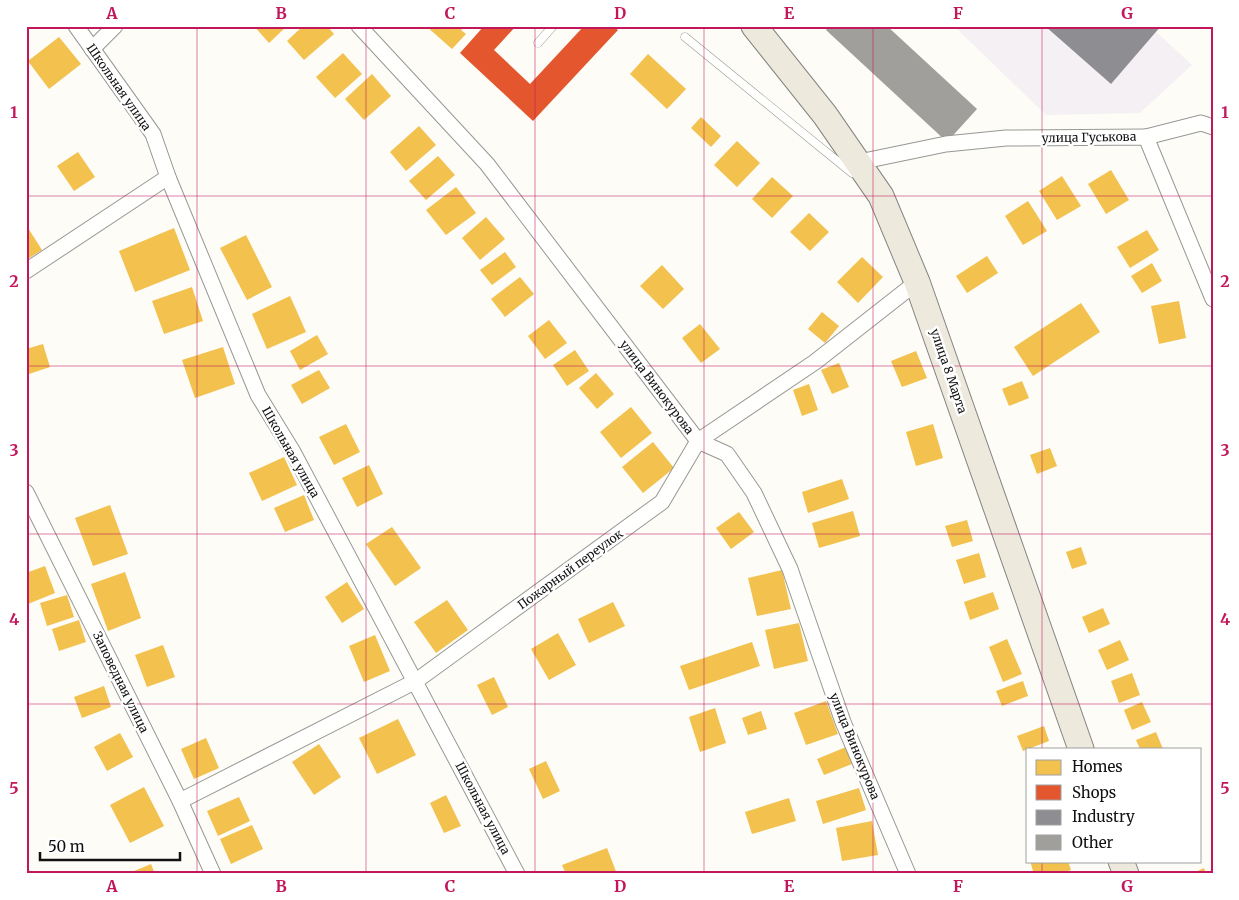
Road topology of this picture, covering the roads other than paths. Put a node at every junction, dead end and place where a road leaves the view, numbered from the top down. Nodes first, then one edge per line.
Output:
1 (76, 26) edge
2 (115, 26) edge
3 (360, 26) edge
4 (553, 26) edge
5 (754, 26) edge
6 (685, 37) dead end
7 (538, 43) dead end
8 (92, 49) junction
9 (1213, 127) edge
10 (1146, 137) junction
11 (859, 162) junction
12 (168, 177) junction
13 (881, 196) junction
14 (26, 270) edge
15 (917, 282) junction
16 (1213, 299) edge
17 (698, 441) junction
18 (26, 492) edge
19 (416, 681) junction
20 (1082, 748) edge
21 (180, 801) junction
22 (1121, 862) edge
23 (213, 874) edge
24 (517, 874) edge
25 (908, 874) edge
26 (1126, 874) edge

1 - 8 street, Школьная улица
2 - 8 street
3 - 17 street, улица Винокурова
4 - 7 lane
5 - 11 main road, улица 8 Марта
6 - 13 lane
8 - 12 street, Школьная улица
9 - 10 street
10 - 11 street, улица Гуськова
10 - 16 street, улица Гуськова
11 - 13 main road, улица 8 Марта
12 - 14 street
12 - 19 street, Школьная улица
13 - 15 main road, улица 8 Марта
15 - 17 street, Пожарный переулок
15 - 20 main road, улица 8 Марта
17 - 19 street, Пожарный переулок
17 - 25 street, улица Винокурова
18 - 21 street, Заповедная улица
19 - 21 street, Пожарный переулок
19 - 24 street, Школьная улица
21 - 23 street, Заповедная улица
22 - 26 main road

